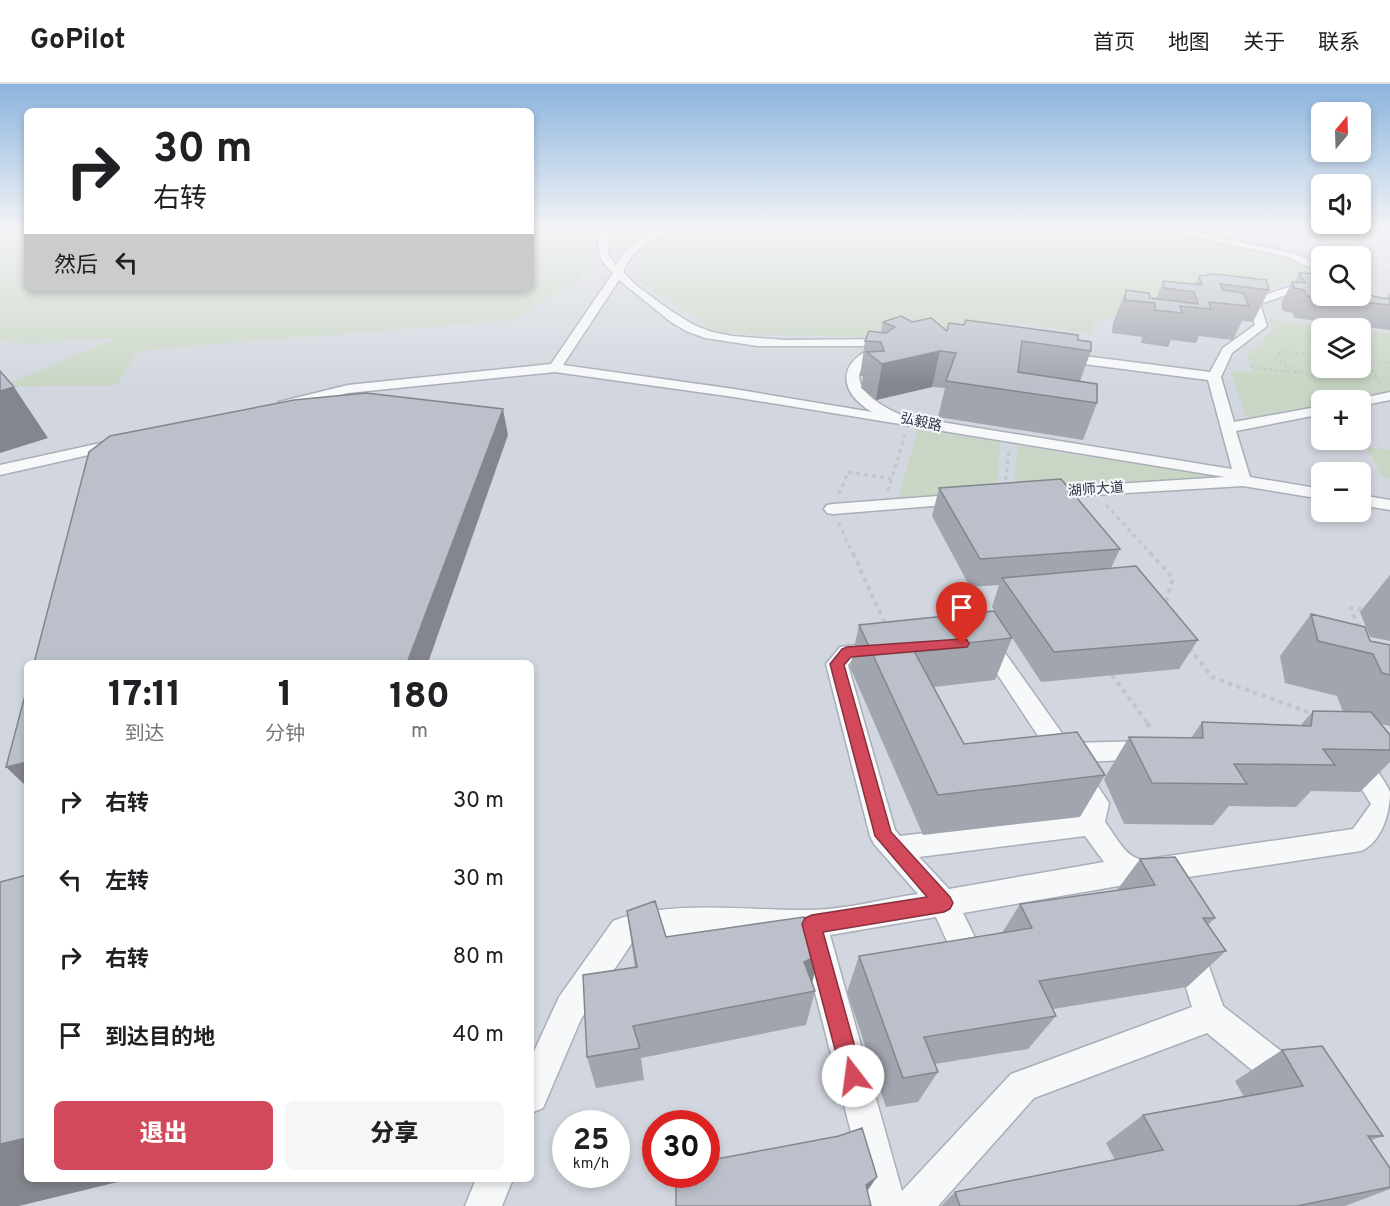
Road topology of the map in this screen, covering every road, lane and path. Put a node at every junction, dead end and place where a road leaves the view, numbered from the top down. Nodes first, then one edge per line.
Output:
1 (613, 280) edge
2 (625, 280) edge
3 (1311, 283) edge
4 (1311, 354) edge
5 (1044, 355) edge
6 (1371, 361) edge
7 (1390, 363) edge
8 (1251, 367) dead end
9 (555, 368) junction
10 (1371, 368) edge
11 (1306, 374) junction
12 (1311, 374) edge
13 (1214, 377) junction
14 (1388, 396) edge
15 (1371, 400) edge
16 (270, 408) edge
17 (1311, 412) edge
18 (909, 423) junction
19 (1228, 428) junction
20 (1010, 438) junction
21 (135, 441) edge
22 (0, 470) edge
23 (1242, 478) junction
24 (892, 479) junction
25 (1092, 490) junction
26 (1311, 492) edge
27 (1004, 496) joint
28 (980, 498) edge
29 (1371, 502) edge
30 (885, 504) junction
31 (1390, 505) edge
32 (833, 508) junction
33 (1165, 607) edge
34 (1371, 612) dead end
35 (882, 618) dead end
36 (1358, 628) edge
37 (1184, 642) edge
38 (962, 644) edge
39 (907, 648) edge
40 (1112, 675) dead end
41 (1141, 714) dead end
42 (1344, 743) junction
43 (1167, 750) edge
44 (1381, 754) edge
45 (1052, 755) junction
46 (1090, 824) junction
47 (894, 848) junction
48 (1143, 878) junction
49 (944, 903) junction
50 (812, 924) junction
51 (1181, 931) edge
52 (976, 970) edge
53 (1211, 1016) junction
54 (534, 1089) edge
55 (1309, 1095) edge
56 (494, 1182) edge
57 (483, 1206) edge
58 (888, 1206) edge
59 (913, 1206) edge

1 - 9 street
2 - 18 street, 弘毅路
3 - 13 street
4 - 11 path
5 - 13 street
6 - 7 path
8 - 11 path
9 - 16 street
9 - 18 street
10 - 14 path
11 - 12 path
13 - 19 street
14 - 15 street
17 - 19 street
18 - 20 street, 弘毅路
18 - 24 path
19 - 23 street
20 - 23 street, 弘毅路
20 - 27 path
21 - 22 street
23 - 25 street, 湖师大道
23 - 26 street, 湖师大道
24 - 30 path
24 - 32 path
25 - 27 street, 湖师大道
25 - 33 path
28 - 30 street
29 - 31 street
30 - 32 street
32 - 35 path
34 - 36 path
37 - 42 path
38 - 45 street
39 - 47 street
40 - 41 path
42 - 44 street
42 - 48 street
43 - 45 street
45 - 46 street
46 - 47 street
46 - 48 street
47 - 49 street
48 - 49 street
49 - 50 street
49 - 52 street
50 - 54 street
50 - 58 street
51 - 53 street
53 - 55 street
53 - 59 street
56 - 57 street

